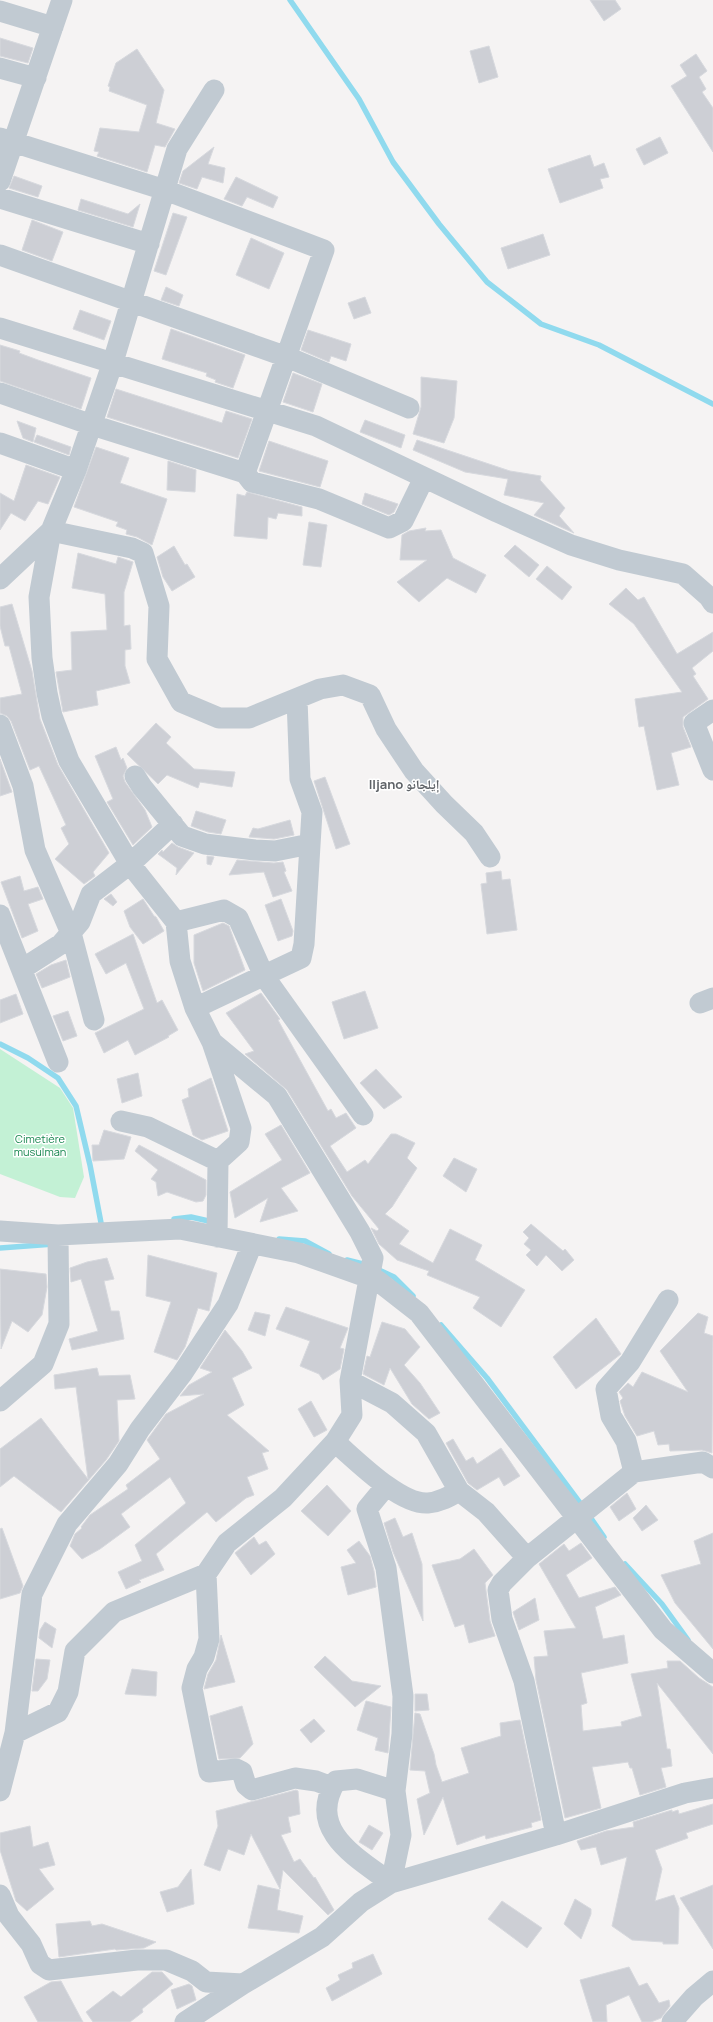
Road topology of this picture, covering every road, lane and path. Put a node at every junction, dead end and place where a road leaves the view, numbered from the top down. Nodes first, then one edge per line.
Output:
1 (62, 0) edge
2 (0, 11) edge
3 (53, 27) junction
4 (0, 68) edge
5 (36, 78) junction
6 (214, 90) dead end
7 (7, 140) edge
8 (0, 181) edge
9 (165, 190) junction
10 (0, 198) edge
11 (149, 244) junction
12 (0, 254) edge
13 (131, 301) junction
14 (0, 328) edge
15 (287, 357) junction
16 (113, 362) junction
17 (0, 393) edge
18 (409, 408) dead end
19 (268, 411) junction
20 (92, 425) junction
21 (0, 443) edge
22 (76, 470) junction
23 (245, 473) junction
24 (424, 478) junction
25 (51, 531) junction
26 (0, 579) edge
27 (713, 603) edge
28 (297, 699) junction
29 (713, 710) edge
30 (0, 725) edge
31 (713, 770) edge
32 (135, 776) dead end
33 (173, 824) junction
34 (310, 844) junction
35 (490, 857) dead end
36 (130, 864) junction
37 (0, 915) edge
38 (176, 922) junction
39 (71, 932) junction
40 (22, 970) junction
41 (264, 976) junction
42 (195, 1008) junction
43 (94, 1020) dead end
44 (212, 1042) junction
45 (58, 1062) dead end
46 (363, 1115) dead end
47 (121, 1121) dead end
48 (218, 1161) junction
49 (0, 1231) edge
50 (58, 1235) junction
51 (217, 1237) junction
52 (252, 1244) junction
53 (370, 1278) junction
54 (668, 1300) dead end
55 (350, 1381) junction
56 (0, 1401) edge
57 (335, 1442) junction
58 (713, 1468) edge
59 (634, 1472) junction
60 (386, 1486) junction
61 (459, 1491) junction
62 (578, 1519) junction
63 (527, 1558) junction
64 (206, 1574) junction
65 (713, 1673) edge
66 (15, 1733) junction
67 (332, 1787) junction
68 (713, 1788) edge
69 (0, 1791) edge
70 (395, 1791) junction
71 (556, 1835) junction
72 (391, 1883) junction
73 (0, 1895) edge
74 (713, 1981) edge
75 (243, 1984) junction
76 (185, 2022) edge
77 (672, 2022) edge

1 - 3 street
2 - 3 street
3 - 5 street
4 - 5 street
5 - 7 street
6 - 9 street
7 - 8 street
7 - 9 street
9 - 11 street
9 - 15 street
10 - 11 street
11 - 13 street
12 - 13 street
13 - 15 street
13 - 16 street
14 - 16 street
15 - 18 street
15 - 19 street
16 - 19 street
16 - 20 street
17 - 20 street
19 - 23 street
19 - 24 street
20 - 22 street
20 - 23 street
21 - 22 street
22 - 25 street
23 - 24 street
24 - 27 street
25 - 26 street
25 - 28 street
25 - 36 street
28 - 34 street
28 - 35 street
29 - 31 street
30 - 39 street
32 - 33 street
33 - 34 street
33 - 36 street
34 - 41 street
36 - 38 street
36 - 39 street
37 - 40 street
38 - 41 street
38 - 42 street
39 - 40 street
39 - 43 street
40 - 45 street
41 - 42 street
41 - 46 street
42 - 44 street
44 - 48 street
44 - 53 street
47 - 48 street
48 - 51 street
49 - 50 street
50 - 51 street
50 - 56 street
51 - 52 street
52 - 53 street
52 - 66 street
53 - 55 street
53 - 62 street
54 - 59 street
55 - 57 street
55 - 61 street
57 - 60 street
57 - 64 street
58 - 59 street
59 - 62 street
60 - 61 street
60 - 70 street
61 - 63 street
62 - 63 street
62 - 65 street
63 - 71 street
64 - 66 street
64 - 67 street
66 - 69 street
67 - 70 street
67 - 72 street
68 - 71 street
70 - 72 street
71 - 72 street
72 - 75 street
73 - 75 street
74 - 77 street
75 - 76 street

